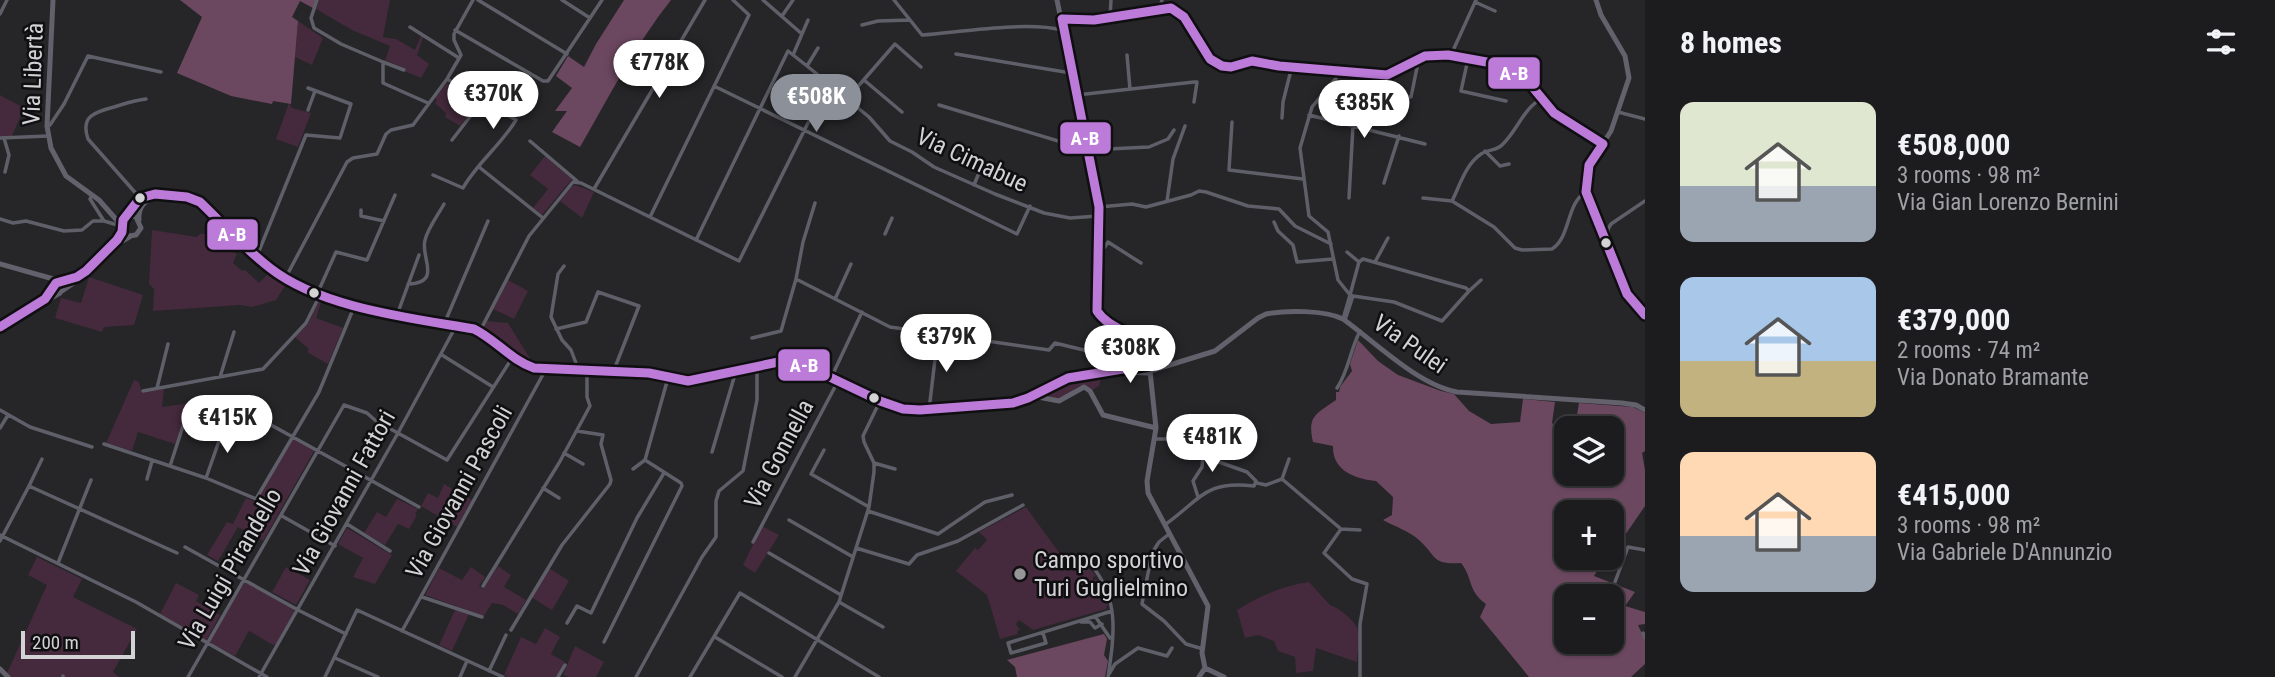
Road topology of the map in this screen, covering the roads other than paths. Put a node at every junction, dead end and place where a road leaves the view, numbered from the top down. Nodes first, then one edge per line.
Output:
1 (7, 0) edge
2 (52, 0) edge
3 (317, 0) edge
4 (476, 0) edge
5 (562, 0) edge
6 (602, 0) edge
7 (705, 0) edge
8 (733, 0) edge
9 (763, 0) edge
10 (793, 0) edge
11 (894, 0) edge
12 (1057, 0) edge
13 (1111, 0) edge
14 (1162, 0) edge
15 (1596, 0) edge
16 (1476, 1) edge
17 (1160, 10) junction
18 (1495, 11) dead end
19 (0, 14) edge
20 (782, 16) junction
21 (590, 18) junction
22 (1110, 18) junction
23 (1062, 19) junction
24 (808, 20) dead end
25 (910, 20) junction
26 (862, 25) dead end
27 (410, 27) dead end
28 (455, 30) junction
29 (1064, 31) junction
30 (802, 34) junction
31 (818, 48) dead end
32 (567, 54) junction
33 (956, 54) dead end
34 (793, 55) junction
35 (1127, 55) dead end
36 (1450, 57) junction
37 (459, 58) junction
38 (1419, 58) junction
39 (1468, 59) junction
40 (383, 62) junction
41 (807, 66) junction
42 (1292, 66) junction
43 (921, 67) dead end
44 (404, 70) dead end
45 (1343, 70) junction
46 (161, 72) dead end
47 (1073, 73) junction
48 (447, 79) junction
49 (863, 80) junction
50 (828, 83) junction
51 (714, 86) junction
52 (307, 88) dead end
53 (1130, 89) junction
54 (315, 91) junction
55 (1077, 95) junction
56 (1393, 96) dead end
57 (146, 99) dead end
58 (847, 99) junction
59 (1358, 99) dead end
60 (1541, 99) junction
61 (483, 100) junction
62 (1506, 101) dead end
63 (1194, 102) dead end
64 (428, 103) junction
65 (940, 105) dead end
66 (760, 109) junction
67 (308, 110) dead end
68 (1618, 112) junction
69 (902, 113) dead end
70 (1309, 115) junction
71 (1282, 118) dead end
72 (1645, 119) edge
73 (1232, 121) dead end
74 (1353, 125) junction
75 (47, 126) junction
76 (1185, 126) dead end
77 (804, 130) junction
78 (1174, 130) dead end
79 (48, 136) junction
80 (1399, 136) junction
81 (2, 138) edge
82 (452, 140) dead end
83 (530, 141) dead end
84 (1425, 144) dead end
85 (1603, 144) junction
86 (1088, 150) junction
87 (1485, 152) junction
88 (1509, 164) dead end
89 (479, 166) junction
90 (981, 169) dead end
91 (5, 172) dead end
92 (433, 175) dead end
93 (1303, 179) junction
94 (577, 181) junction
95 (1384, 183) dead end
96 (974, 185) junction
97 (594, 189) junction
98 (1586, 192) junction
99 (92, 195) junction
100 (166, 195) junction
101 (395, 195) dead end
102 (140, 198) junction
103 (1349, 198) dead end
104 (1423, 198) dead end
105 (1167, 201) junction
106 (1452, 201) junction
107 (1645, 201) edge
108 (815, 203) dead end
109 (444, 204) dead end
110 (1030, 206) junction
111 (108, 207) junction
112 (1099, 207) junction
113 (362, 210) dead end
114 (127, 215) junction
115 (1098, 216) junction
116 (650, 217) junction
117 (543, 218) junction
118 (892, 218) dead end
119 (0, 219) edge
120 (104, 221) junction
121 (139, 221) junction
122 (384, 221) junction
123 (488, 221) dead end
124 (1274, 222) dead end
125 (122, 227) junction
126 (885, 234) dead end
127 (131, 236) junction
128 (1388, 238) dead end
129 (696, 240) junction
130 (1331, 244) junction
131 (1606, 244) junction
132 (1347, 252) dead end
133 (1098, 253) junction
134 (419, 255) dead end
135 (257, 256) junction
136 (1333, 259) junction
137 (1359, 262) junction
138 (1375, 262) junction
139 (1141, 263) dead end
140 (0, 264) edge
141 (851, 264) dead end
142 (564, 266) dead end
143 (285, 279) junction
144 (796, 279) junction
145 (1481, 280) dead end
146 (408, 284) junction
147 (57, 286) junction
148 (1469, 290) junction
149 (319, 295) junction
150 (1352, 295) junction
151 (835, 299) junction
152 (354, 307) junction
153 (862, 313) junction
154 (397, 315) junction
155 (1645, 316) edge
156 (1344, 320) junction
157 (445, 322) junction
158 (457, 324) junction
159 (0, 327) edge
160 (556, 329) junction
161 (480, 331) junction
162 (1360, 331) junction
163 (234, 332) dead end
164 (938, 334) junction
165 (752, 338) dead end
166 (168, 344) dead end
167 (442, 355) junction
168 (512, 358) junction
169 (757, 366) junction
170 (547, 369) junction
171 (1147, 369) junction
172 (579, 371) junction
173 (587, 371) junction
174 (736, 371) junction
175 (613, 372) junction
176 (1099, 373) junction
177 (220, 377) junction
178 (668, 378) junction
179 (831, 378) junction
180 (838, 382) junction
181 (493, 387) junction
182 (157, 388) junction
183 (1337, 388) dead end
184 (143, 391) dead end
185 (1033, 396) junction
186 (237, 400) dead end
187 (880, 401) junction
188 (0, 410) edge
189 (929, 410) junction
190 (1645, 410) edge
191 (8, 415) junction
192 (184, 423) dead end
193 (225, 424) dead end
194 (0, 428) edge
195 (1156, 428) junction
196 (577, 430) junction
197 (398, 433) junction
198 (293, 436) junction
199 (1154, 439) junction
200 (104, 444) dead end
201 (92, 447) dead end
202 (824, 450) dead end
203 (317, 451) junction
204 (712, 452) dead end
205 (565, 453) junction
206 (1202, 455) junction
207 (1289, 458) dead end
208 (42, 459) dead end
209 (645, 460) junction
210 (152, 461) junction
211 (874, 463) junction
212 (583, 464) dead end
213 (170, 466) junction
214 (633, 469) dead end
215 (895, 469) dead end
216 (664, 473) junction
217 (206, 478) junction
218 (147, 479) dead end
219 (1282, 479) junction
220 (91, 480) dead end
221 (372, 480) junction
222 (1256, 483) junction
223 (29, 486) junction
224 (543, 488) junction
225 (1012, 495) dead end
226 (1198, 497) junction
227 (559, 498) dead end
228 (1023, 505) dead end
229 (419, 507) dead end
230 (80, 508) junction
231 (869, 509) junction
232 (281, 515) junction
233 (789, 520) dead end
234 (346, 524) junction
235 (1165, 524) junction
236 (1341, 529) junction
237 (1360, 530) dead end
238 (1170, 534) junction
239 (1, 538) edge
240 (753, 542) dead end
241 (335, 546) junction
242 (185, 547) dead end
243 (856, 548) junction
244 (1645, 550) edge
245 (390, 551) dead end
246 (177, 553) dead end
247 (769, 553) dead end
248 (853, 557) junction
249 (58, 564) junction
250 (1081, 572) dead end
251 (243, 579) junction
252 (1615, 582) dead end
253 (484, 586) dead end
254 (841, 596) junction
255 (422, 597) junction
256 (839, 602) junction
257 (298, 610) junction
258 (1112, 611) junction
259 (1095, 616) junction
260 (482, 617) dead end
261 (1079, 622) junction
262 (567, 623) dead end
263 (1102, 624) junction
264 (883, 627) dead end
265 (511, 630) dead end
266 (402, 631) junction
267 (1043, 633) junction
268 (346, 634) junction
269 (506, 635) dead end
270 (714, 636) junction
271 (1025, 638) junction
272 (818, 639) junction
273 (1111, 640) junction
274 (604, 642) dead end
275 (206, 644) junction
276 (1028, 648) junction
277 (1172, 648) dead end
278 (1203, 649) junction
279 (335, 657) junction
280 (467, 660) junction
281 (565, 665) dead end
282 (1205, 668) junction
283 (0, 669) edge
284 (866, 669) junction
285 (489, 671) junction
286 (260, 675) edge
287 (1108, 676) edge
288 (8, 677) edge
289 (188, 677) edge
290 (267, 677) edge
291 (325, 677) edge
292 (378, 677) edge
293 (460, 677) edge
294 (503, 677) edge
295 (558, 677) edge
296 (636, 677) edge
297 (690, 677) edge
298 (782, 677) edge
299 (795, 677) edge
300 (861, 677) edge
301 (879, 677) edge
302 (1199, 677) edge
303 (1224, 677) edge
304 (1360, 677) edge

1 - 19 street
2 - 75 main road, Via Libertà
3 - 40 street
4 - 28 street
4 - 32 street
5 - 21 street
6 - 21 street
7 - 97 street
8 - 51 street
9 - 20 street
10 - 20 street
11 - 25 street
12 - 23 main road
13 - 22 street
14 - 17 street
15 - 68 main road
16 - 18 street
16 - 36 street
17 - 22 main road
17 - 42 main road
20 - 30 street
21 - 32 street
22 - 23 main road
23 - 29 main road
24 - 30 street
25 - 26 street
25 - 29 street
27 - 37 street
28 - 32 street
28 - 37 street
29 - 47 main road
30 - 34 street
31 - 41 street
33 - 47 street
34 - 41 street, Via Cimabue
34 - 66 street, Via Cimabue
35 - 53 street
36 - 38 main road
36 - 39 main road
37 - 48 street
38 - 45 main road
38 - 56 street
39 - 60 main road
39 - 62 street
40 - 44 street
40 - 64 street
41 - 50 street, Via Cimabue
42 - 45 main road
42 - 71 street
43 - 49 street
45 - 70 street
46 - 75 street
47 - 55 main road
48 - 61 street
48 - 64 street
49 - 58 street
49 - 69 street
50 - 58 street, Via Cimabue
50 - 77 street
51 - 66 street
51 - 116 street
52 - 54 street
53 - 55 street
53 - 63 street
54 - 67 street
54 - 135 street
55 - 86 main road
57 - 102 street
58 - 96 street, Via Cimabue
59 - 74 street
60 - 85 main road
60 - 87 street
61 - 82 street
61 - 89 street
64 - 143 street
65 - 86 street
66 - 77 street
66 - 129 street
68 - 72 street
68 - 85 main road
70 - 74 street
70 - 93 street
73 - 93 street
74 - 80 street
74 - 103 street
75 - 79 main road, Via Libertà
76 - 105 street
77 - 110 street
77 - 129 street
78 - 86 street
79 - 81 street
79 - 99 main road, Via Libertà
80 - 84 street
80 - 95 street
81 - 91 street
83 - 94 street
85 - 98 main road
86 - 112 main road
87 - 88 street
87 - 106 street
89 - 92 street
89 - 117 street
90 - 96 street
93 - 130 street
94 - 97 street
94 - 117 street
96 - 110 street, Via Cimabue
97 - 116 street
98 - 106 street
98 - 131 main road
99 - 111 main road, Via Libertà
99 - 120 street
100 - 102 main road
100 - 121 main road
100 - 135 main road
101 - 122 street
102 - 114 main road
104 - 106 street
105 - 112 street
105 - 130 street
107 - 131 street
108 - 144 street
109 - 146 street
110 - 115 street, Via Cimabue
111 - 114 main road
111 - 125 main road
112 - 115 main road
113 - 122 street
114 - 121 main road
114 - 125 main road
115 - 133 main road
116 - 129 street
117 - 161 street
118 - 126 street
119 - 120 street
120 - 125 street
121 - 127 main road
122 - 149 street
123 - 157 street
124 - 136 street
125 - 127 main road
125 - 147 main road
127 - 147 main road
128 - 138 street
130 - 136 street
131 - 155 main road
132 - 137 street
133 - 139 street
133 - 171 main road
134 - 146 street
135 - 143 main road
136 - 150 street
137 - 138 street
137 - 150 street
138 - 148 street
140 - 147 main road
141 - 151 street
142 - 160 street
143 - 149 main road
144 - 151 street
144 - 165 street
145 - 148 street
146 - 154 street
147 - 159 main road
148 - 150 street
149 - 152 main road
149 - 177 street
150 - 156 street
151 - 153 street
152 - 154 main road
152 - 198 street
153 - 164 street
153 - 179 street
154 - 157 main road
156 - 162 main road, Via Pulei
156 - 171 main road, Via Pulei
157 - 158 main road
158 - 161 main road
158 - 167 street, Via Giovanni Fattori
160 - 172 street
160 - 175 street
161 - 168 main road
162 - 183 street
162 - 190 main road, Via Pulei
163 - 177 street
164 - 176 street
164 - 189 street
166 - 182 street
167 - 181 street
167 - 197 street, Via Giovanni Fattori
168 - 170 main road
168 - 181 street
169 - 174 main road
169 - 179 main road
169 - 296 street
170 - 172 main road
170 - 255 street, Via Giovanni Pascoli
171 - 176 main road
171 - 195 main road
172 - 173 main road
173 - 175 main road
173 - 196 street
174 - 178 main road
174 - 204 street
175 - 178 main road
176 - 185 main road
177 - 182 street
178 - 209 street
179 - 180 main road
180 - 187 main road
180 - 240 street, Via Gonnella
181 - 197 street
182 - 184 street
185 - 189 main road
185 - 195 main road
186 - 198 street
187 - 189 main road
187 - 211 street
188 - 191 street
191 - 194 street
191 - 201 street
192 - 213 street
193 - 217 street
195 - 199 main road
196 - 205 street
196 - 265 street
197 - 203 street, Via Luigi Pirandello
197 - 221 street, Via Giovanni Fattori
198 - 203 street
198 - 217 street
199 - 206 street
199 - 235 main road
200 - 210 street
202 - 231 street
203 - 221 street
203 - 232 street, Via Luigi Pirandello
205 - 212 street
205 - 224 street
206 - 222 street
206 - 226 street
207 - 219 street
208 - 223 street
209 - 214 street
209 - 216 street
210 - 213 street
210 - 218 street
211 - 215 street
211 - 231 street
213 - 217 street
216 - 262 street
216 - 274 street
219 - 222 street
219 - 236 street
220 - 230 street
221 - 229 street
221 - 234 street, Via Giovanni Fattori
222 - 226 street
223 - 230 street
223 - 239 street
224 - 227 street
224 - 253 street
225 - 231 street
226 - 235 street
228 - 243 street
230 - 246 street
230 - 249 street
231 - 243 street
232 - 241 street
232 - 251 street, Via Luigi Pirandello
233 - 248 street
234 - 241 street, Via Giovanni Fattori
234 - 245 street
235 - 238 main road
236 - 237 street
236 - 304 street
238 - 278 main road
238 - 278 street
239 - 249 street
241 - 257 street, Via Giovanni Fattori
242 - 251 street
243 - 248 street
244 - 252 street
247 - 254 street
248 - 254 street
249 - 275 street
250 - 258 street
251 - 257 street
251 - 275 street, Via Luigi Pirandello
254 - 256 street
255 - 260 street
255 - 266 street, Via Giovanni Pascoli
256 - 264 street
256 - 272 street
257 - 268 street
257 - 286 street, Via Giovanni Fattori
258 - 259 street
258 - 273 street
259 - 261 street
259 - 263 street
261 - 263 street
261 - 267 street
263 - 273 street
266 - 268 street
266 - 280 street
267 - 271 street
267 - 276 street
268 - 279 street
269 - 285 street
270 - 272 street
270 - 297 street
270 - 298 street
271 - 276 street
271 - 276 street
272 - 284 street
272 - 299 street
273 - 287 street
275 - 286 street
275 - 289 street, Via Luigi Pirandello
277 - 287 street
278 - 282 main road
279 - 291 street
279 - 292 street
280 - 285 street
280 - 293 street
281 - 295 street
282 - 302 main road
282 - 303 main road
283 - 288 main road
284 - 300 street
284 - 301 street
285 - 294 street
286 - 290 street

